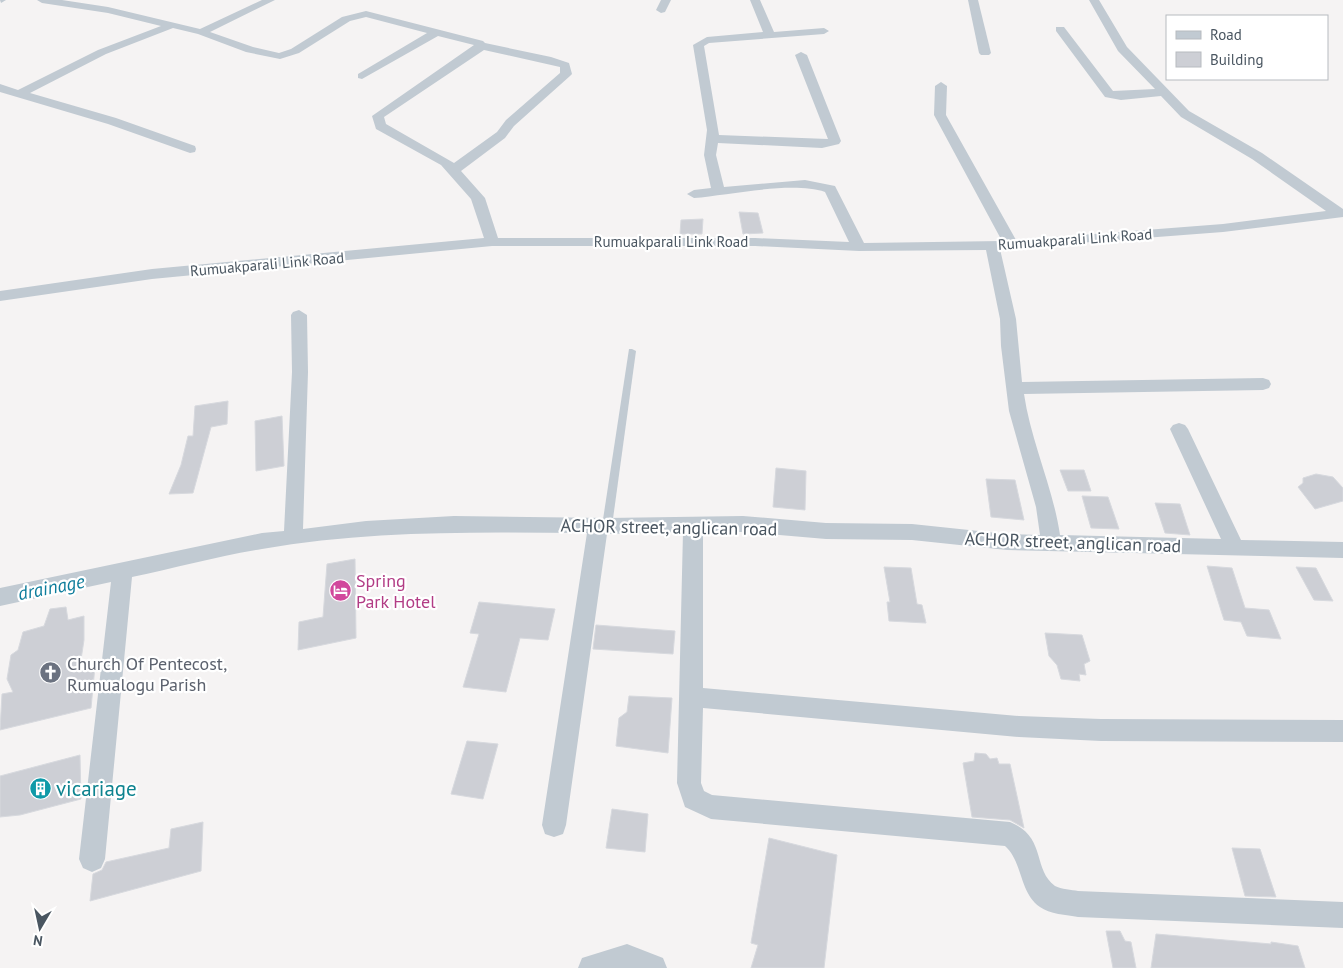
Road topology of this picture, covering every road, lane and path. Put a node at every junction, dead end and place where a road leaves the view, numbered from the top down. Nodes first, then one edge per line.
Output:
1 (42, 0) edge
2 (270, 0) edge
3 (666, 0) edge
4 (755, 0) edge
5 (973, 0) edge
6 (1094, 0) edge
7 (661, 10) dead end
8 (172, 25) junction
9 (1060, 30) dead end
10 (824, 31) dead end
11 (201, 32) junction
12 (436, 32) junction
13 (770, 36) junction
14 (481, 46) junction
15 (985, 53) dead end
16 (801, 55) dead end
17 (362, 76) dead end
18 (941, 86) dead end
19 (0, 88) edge
20 (1166, 92) junction
21 (19, 94) junction
22 (713, 140) junction
23 (190, 149) dead end
24 (453, 170) junction
25 (718, 192) junction
26 (694, 194) dead end
27 (1341, 213) edge
28 (492, 242) junction
29 (992, 245) junction
30 (1012, 245) junction
31 (859, 247) junction
32 (0, 296) edge
33 (299, 315) dead end
34 (632, 351) dead end
35 (1263, 384) dead end
36 (1014, 388) junction
37 (1179, 429) dead end
38 (603, 526) junction
39 (693, 526) junction
40 (293, 538) junction
41 (1051, 543) junction
42 (1235, 548) junction
43 (1343, 550) edge
44 (122, 572) junction
45 (0, 596) edge
46 (692, 697) junction
47 (1343, 731) edge
48 (554, 825) dead end
49 (92, 859) dead end
50 (1343, 915) edge
51 (592, 968) edge
52 (652, 968) edge

1 - 8 street
2 - 11 street
3 - 7 street
4 - 13 street
5 - 15 street
6 - 20 street
8 - 11 street
8 - 21 street
9 - 20 street
10 - 13 street
11 - 12 street
12 - 14 street
12 - 17 street
13 - 22 street
14 - 24 street
14 - 24 street
16 - 22 street
18 - 30 street
19 - 21 street
20 - 27 street
21 - 23 street
22 - 25 street
24 - 28 street
25 - 26 street
25 - 31 street
27 - 30 street, Rumuakparali Link Road
28 - 31 street, Rumuakparali Link Road
28 - 32 street, Rumuakparali Link Road
29 - 30 street, Rumuakparali Link Road
29 - 31 street, Rumuakparali Link Road
29 - 36 street
33 - 40 street
34 - 38 lane
35 - 36 street
36 - 41 street
37 - 42 street
38 - 39 street, ACHOR street, anglican road
38 - 40 street, ACHOR street, anglican road
38 - 48 street
39 - 41 street, ACHOR street, anglican road
39 - 46 street
40 - 44 street, ACHOR street, anglican road
41 - 42 street, ACHOR street, anglican road
42 - 43 street, ACHOR street, anglican road
44 - 45 street, ACHOR street, anglican road
44 - 49 street
46 - 47 street
46 - 50 street
51 - 52 street

